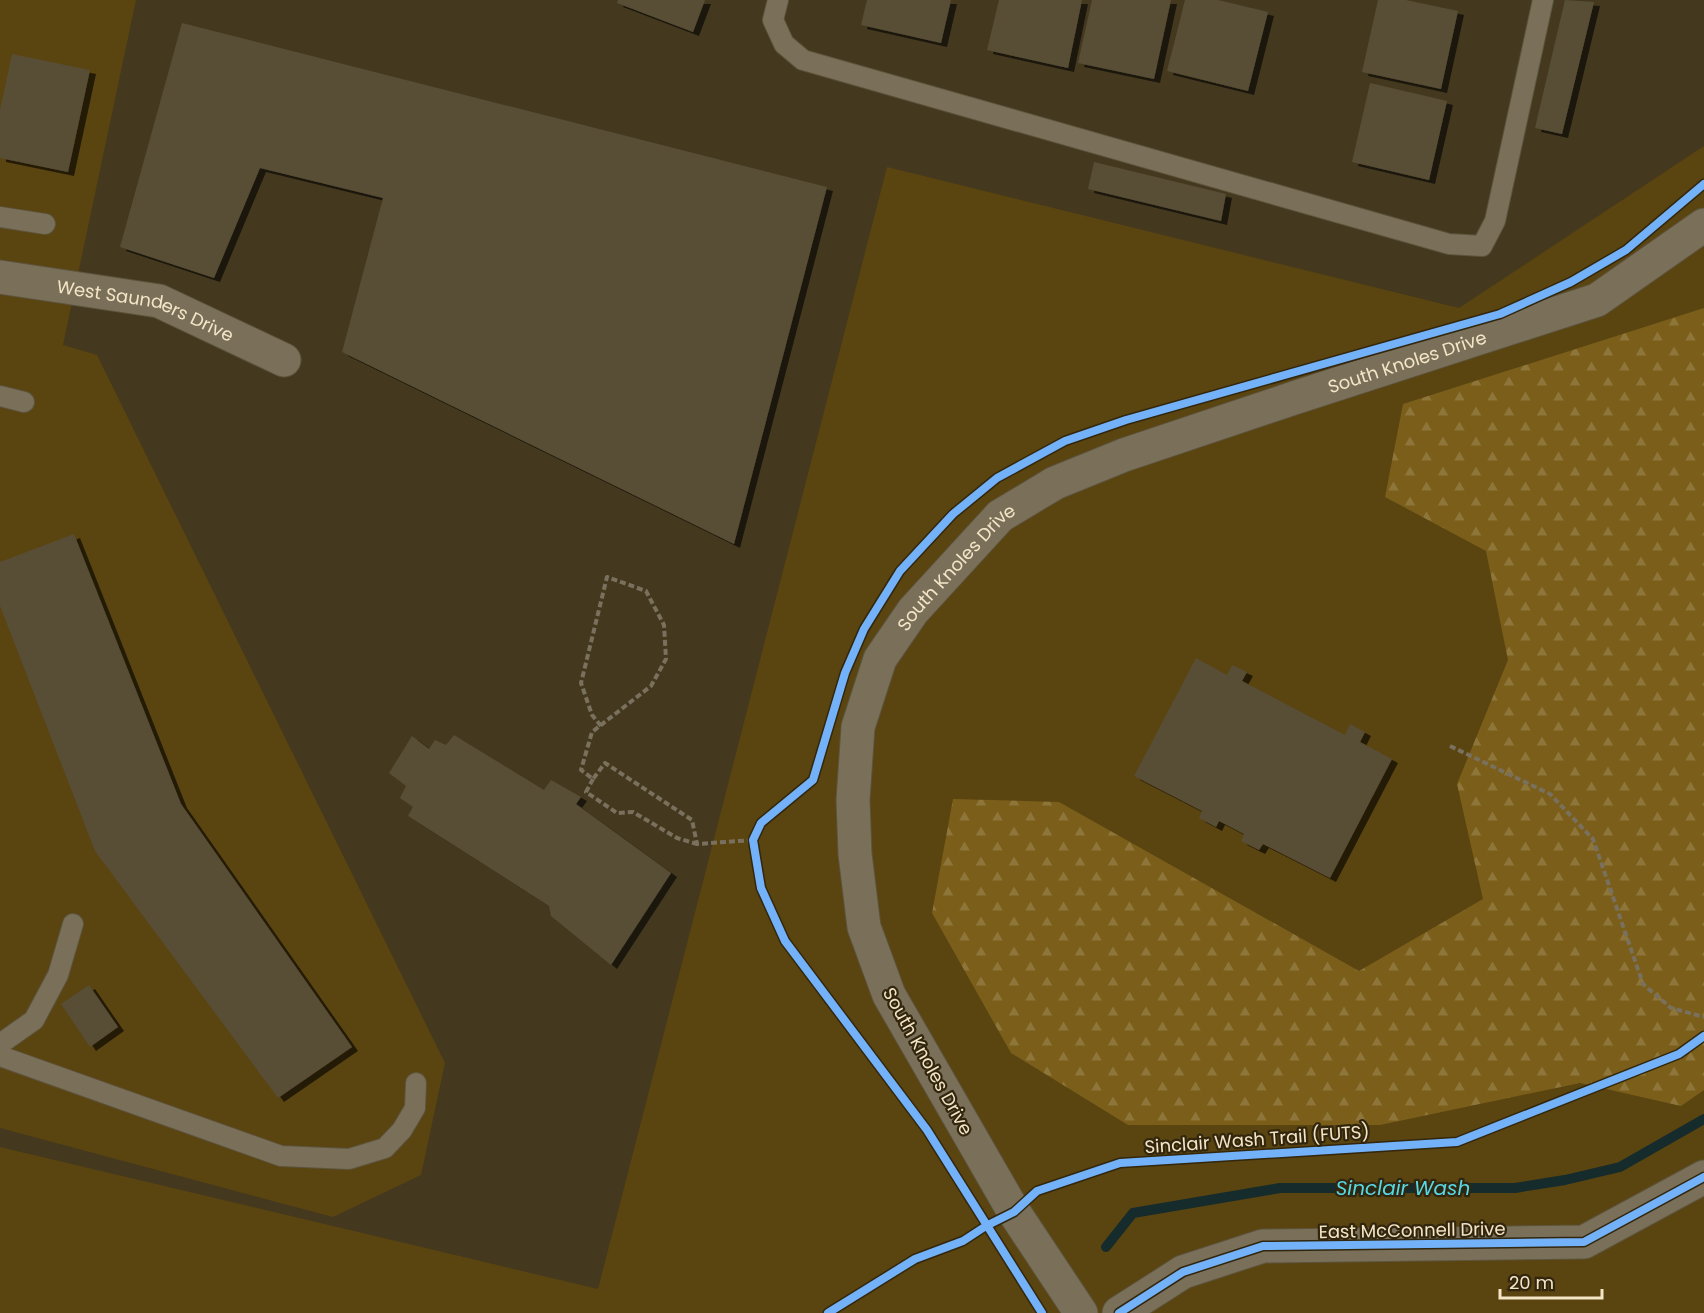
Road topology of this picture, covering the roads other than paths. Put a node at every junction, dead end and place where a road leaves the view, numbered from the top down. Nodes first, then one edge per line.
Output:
1 (778, 0) edge
2 (1543, 0) edge
3 (0, 217) edge
4 (45, 224) dead end
5 (1704, 225) edge
6 (0, 277) edge
7 (284, 360) dead end
8 (0, 396) edge
9 (24, 402) dead end
10 (72, 924) dead end
11 (0, 1044) edge
12 (0, 1056) edge
13 (416, 1083) dead end
14 (1704, 1177) edge
15 (1081, 1313) edge
16 (1119, 1313) edge

1 - 2 lane
3 - 4 lane
5 - 15 street, South Knoles Drive
6 - 7 street, West Saunders Drive
8 - 9 lane
10 - 11 lane
12 - 13 lane
14 - 16 street, East McConnell Drive

